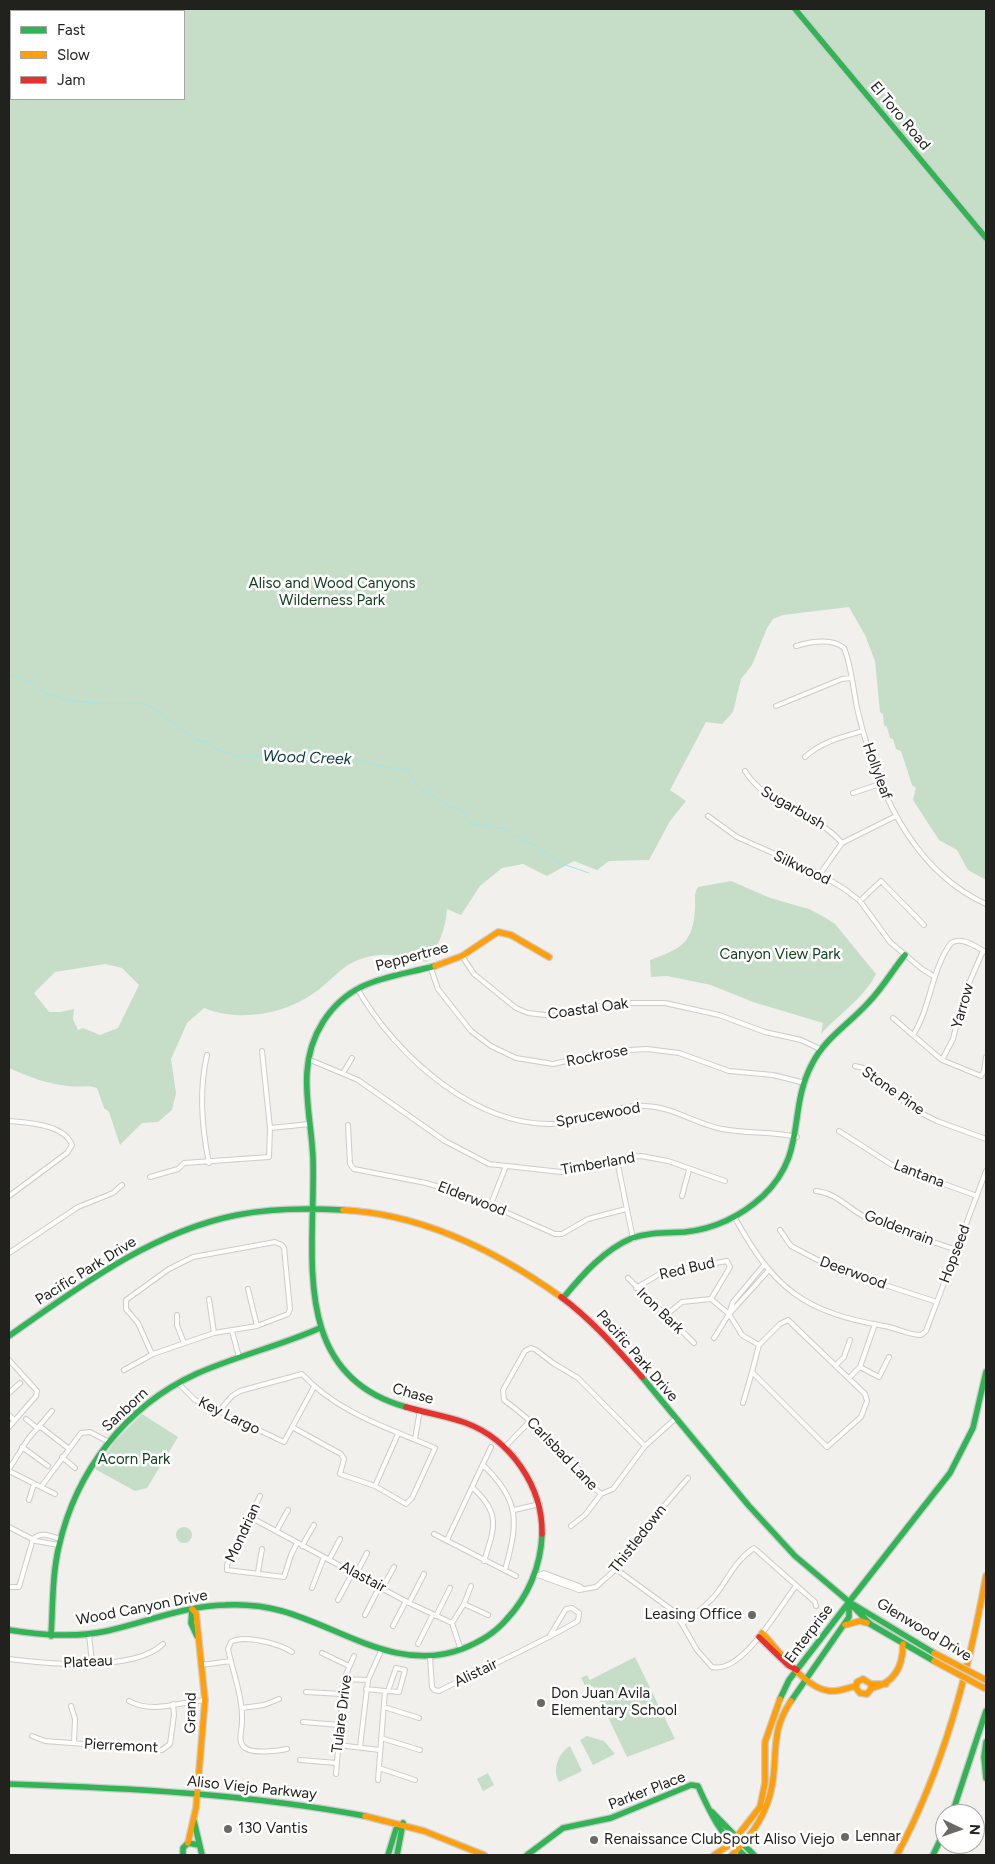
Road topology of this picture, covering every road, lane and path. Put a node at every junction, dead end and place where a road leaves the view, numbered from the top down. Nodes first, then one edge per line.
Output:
1 (795, 9) edge
2 (986, 238) edge
3 (796, 646) dead end
4 (851, 678) junction
5 (776, 706) dead end
6 (863, 731) junction
7 (805, 757) dead end
8 (745, 771) dead end
9 (880, 784) junction
10 (853, 793) dead end
11 (708, 816) dead end
12 (896, 816) junction
13 (842, 842) junction
14 (820, 874) junction
15 (860, 901) junction
16 (986, 904) edge
17 (924, 925) dead end
18 (985, 951) edge
19 (905, 955) junction
20 (462, 956) junction
21 (548, 957) dead end
22 (430, 966) junction
23 (935, 977) junction
24 (357, 988) junction
25 (893, 1018) dead end
26 (913, 1035) junction
27 (820, 1049) junction
28 (262, 1051) dead end
29 (207, 1055) dead end
30 (986, 1057) edge
31 (352, 1058) dead end
32 (308, 1059) junction
33 (942, 1060) junction
34 (855, 1066) dead end
35 (343, 1073) junction
36 (805, 1083) junction
37 (9, 1121) edge
38 (310, 1124) junction
39 (348, 1125) dead end
40 (270, 1128) junction
41 (839, 1131) dead end
42 (797, 1138) junction
43 (986, 1139) edge
44 (618, 1160) junction
45 (209, 1163) junction
46 (506, 1166) junction
47 (689, 1170) junction
48 (986, 1171) edge
49 (150, 1178) dead end
50 (725, 1181) dead end
51 (122, 1185) dead end
52 (816, 1191) dead end
53 (9, 1196) edge
54 (682, 1196) dead end
55 (977, 1196) junction
56 (491, 1204) junction
57 (313, 1208) junction
58 (626, 1209) junction
59 (735, 1218) junction
60 (780, 1230) dead end
61 (632, 1239) junction
62 (957, 1250) junction
63 (9, 1253) edge
64 (764, 1265) junction
65 (769, 1270) junction
66 (628, 1278) dead end
67 (636, 1288) junction
68 (248, 1289) dead end
69 (209, 1298) dead end
70 (564, 1298) junction
71 (711, 1299) junction
72 (937, 1302) junction
73 (729, 1314) junction
74 (177, 1315) dead end
75 (665, 1316) junction
76 (875, 1324) junction
77 (257, 1326) junction
78 (320, 1328) junction
79 (232, 1331) junction
80 (214, 1334) junction
81 (9, 1336) edge
82 (714, 1338) dead end
83 (850, 1340) dead end
84 (184, 1343) junction
85 (694, 1343) dead end
86 (759, 1345) junction
87 (153, 1354) junction
88 (239, 1357) junction
89 (889, 1357) dead end
90 (9, 1360) edge
91 (836, 1365) junction
92 (860, 1366) junction
93 (124, 1370) dead end
94 (752, 1372) junction
95 (986, 1372) edge
96 (849, 1378) junction
97 (20, 1383) dead end
98 (178, 1384) junction
99 (314, 1388) junction
100 (9, 1392) edge
101 (743, 1404) dead end
102 (420, 1410) junction
103 (52, 1411) dead end
104 (218, 1412) junction
105 (9, 1415) edge
106 (26, 1419) dead end
107 (675, 1419) junction
108 (14, 1420) junction
109 (531, 1420) junction
110 (9, 1427) edge
111 (39, 1427) junction
112 (292, 1427) junction
113 (398, 1434) junction
114 (415, 1439) junction
115 (109, 1442) junction
116 (506, 1446) junction
117 (645, 1446) junction
118 (22, 1447) junction
119 (490, 1447) dead end
120 (68, 1448) junction
121 (62, 1457) junction
122 (483, 1465) junction
123 (48, 1466) dead end
124 (75, 1468) dead end
125 (9, 1470) edge
126 (688, 1478) dead end
127 (34, 1484) junction
128 (375, 1486) junction
129 (41, 1487) junction
130 (472, 1487) junction
131 (55, 1494) dead end
132 (601, 1494) junction
133 (260, 1496) dead end
134 (28, 1500) dead end
135 (540, 1504) junction
136 (288, 1510) dead end
137 (514, 1510) junction
138 (250, 1516) junction
139 (314, 1525) dead end
140 (571, 1526) dead end
141 (9, 1527) edge
142 (277, 1530) junction
143 (434, 1534) dead end
144 (33, 1538) junction
145 (340, 1539) dead end
146 (447, 1540) junction
147 (60, 1542) junction
148 (297, 1543) junction
149 (302, 1546) junction
150 (262, 1549) dead end
151 (367, 1552) dead end
152 (324, 1558) junction
153 (329, 1560) junction
154 (484, 1561) junction
155 (394, 1566) dead end
156 (616, 1569) junction
157 (504, 1570) junction
158 (258, 1572) junction
159 (354, 1573) junction
160 (424, 1574) dead end
161 (537, 1575) junction
162 (516, 1576) dead end
163 (986, 1576) edge
164 (471, 1586) dead end
165 (796, 1586) junction
166 (9, 1587) edge
167 (381, 1587) junction
168 (312, 1588) dead end
169 (450, 1588) dead end
170 (338, 1600) dead end
171 (408, 1602) junction
172 (849, 1602) junction
173 (464, 1604) junction
174 (816, 1606) dead end
175 (192, 1609) junction
176 (365, 1615) dead end
177 (435, 1615) junction
178 (488, 1615) dead end
179 (452, 1623) junction
180 (682, 1624) junction
181 (871, 1624) junction
182 (393, 1626) dead end
183 (844, 1626) junction
184 (9, 1630) edge
185 (89, 1634) junction
186 (761, 1635) junction
187 (50, 1636) junction
188 (549, 1637) junction
189 (163, 1644) dead end
190 (418, 1644) dead end
191 (904, 1644) junction
192 (380, 1650) junction
193 (461, 1650) junction
194 (292, 1652) dead end
195 (322, 1653) dead end
196 (920, 1654) junction
197 (354, 1656) dead end
198 (430, 1657) junction
199 (908, 1658) junction
200 (9, 1659) edge
201 (231, 1661) junction
202 (934, 1662) joint
203 (92, 1663) junction
204 (201, 1665) junction
205 (349, 1666) junction
206 (798, 1670) junction
207 (806, 1678) junction
208 (344, 1679) junction
209 (368, 1680) junction
210 (986, 1680) edge
211 (856, 1686) junction
212 (871, 1686) junction
213 (986, 1689) edge
214 (366, 1690) junction
215 (387, 1691) junction
216 (306, 1692) dead end
217 (342, 1694) junction
218 (279, 1699) dead end
219 (205, 1700) junction
220 (129, 1701) dead end
221 (173, 1704) junction
222 (71, 1706) dead end
223 (384, 1707) junction
224 (242, 1708) junction
225 (986, 1711) edge
226 (419, 1718) dead end
227 (303, 1722) dead end
228 (340, 1725) junction
229 (32, 1736) dead end
230 (381, 1738) junction
231 (986, 1742) edge
232 (74, 1743) junction
233 (338, 1745) junction
234 (360, 1747) junction
235 (287, 1749) dead end
236 (380, 1750) junction
237 (420, 1750) dead end
238 (300, 1760) dead end
239 (337, 1763) junction
240 (379, 1768) junction
241 (336, 1774) dead end
242 (986, 1778) edge
243 (378, 1780) dead end
244 (415, 1780) dead end
245 (9, 1784) edge
246 (197, 1794) junction
247 (955, 1804) edge
248 (711, 1811) junction
249 (194, 1821) junction
250 (403, 1823) junction
251 (736, 1838) junction
252 (188, 1843) junction
253 (730, 1844) junction
254 (199, 1845) junction
255 (742, 1850) edge
256 (183, 1855) edge
257 (202, 1855) edge
258 (388, 1855) edge
259 (397, 1855) edge
260 (484, 1855) edge
261 (527, 1855) edge
262 (714, 1855) edge
263 (732, 1855) edge
264 (754, 1855) edge
265 (897, 1855) edge

1 - 2 main road, El Toro Road
3 - 4 street, Hollyleaf
4 - 5 street
4 - 6 street, Hollyleaf
6 - 7 street
6 - 9 street, Hollyleaf
8 - 13 street, Sugarbush
9 - 10 street
9 - 12 street, Hollyleaf
11 - 14 street, Silkwood
12 - 13 street
12 - 16 street, Hollyleaf
13 - 14 street
14 - 15 street, Silkwood
15 - 17 street
15 - 19 street, Silkwood
18 - 23 street
18 - 33 street, Yarrow
19 - 23 street, Silkwood
19 - 27 main road
20 - 21 main road, Peppertree
20 - 22 main road, Peppertree
20 - 27 street, Coastal Oak
22 - 24 main road, Peppertree
22 - 36 street, Rockrose
23 - 26 street
24 - 32 main road, Peppertree
24 - 42 street, Sprucewood
25 - 26 street
26 - 33 street
27 - 36 main road
28 - 40 street
29 - 45 street
30 - 33 street
31 - 35 street
32 - 35 street, Timberland
32 - 38 main road, Peppertree
34 - 43 street, Stone Pine
35 - 46 street, Timberland
36 - 42 main road
37 - 53 street
38 - 40 street
38 - 57 main road, Peppertree
39 - 56 street, Elderwood
40 - 45 street
41 - 55 street, Lantana
42 - 59 main road
44 - 46 street, Timberland
44 - 47 street, Timberland
44 - 58 street
45 - 49 street
46 - 56 street
47 - 50 street, Timberland
47 - 54 street
48 - 55 street, Hopseed
51 - 63 street
52 - 62 street, Goldenrain
55 - 62 street, Hopseed
56 - 58 street, Elderwood
57 - 70 main road, Pacific Park Drive
57 - 78 main road, Chase
57 - 81 main road, Pacific Park Drive
58 - 61 street
59 - 61 main road
59 - 64 street
60 - 72 street, Deerwood
61 - 70 main road
62 - 72 street, Hopseed
64 - 65 street
64 - 73 street
65 - 73 street
65 - 76 street
66 - 67 street, Iron Bark
67 - 71 street, Red Bud
67 - 75 street, Iron Bark
68 - 77 street
69 - 80 street
70 - 107 main road, Pacific Park Drive
71 - 73 street
71 - 75 street
72 - 76 street, Hopseed
73 - 82 street
73 - 86 street
74 - 84 street
75 - 85 street, Iron Bark
76 - 92 street
77 - 79 street
77 - 87 street
78 - 88 main road, Sanborn
78 - 102 main road, Chase
79 - 80 street
79 - 88 street
80 - 84 street
83 - 91 street
84 - 87 street
86 - 91 street
86 - 94 street
87 - 93 street
88 - 98 main road, Sanborn
89 - 92 street
90 - 108 street
91 - 96 street
92 - 96 street
94 - 96 street
94 - 101 street
95 - 172 main road
97 - 100 street
98 - 104 street, Key Largo
98 - 115 main road, Sanborn
99 - 104 street
99 - 112 street
99 - 113 street
102 - 114 street
102 - 116 main road, Chase
103 - 111 street
104 - 112 street, Key Largo
105 - 108 street
106 - 111 street
107 - 117 street
107 - 172 main road, Pacific Park Drive
108 - 110 street
109 - 116 street
109 - 117 street, Carlsbad Lane
109 - 132 street, Carlsbad Lane
111 - 118 street
111 - 120 street
112 - 128 street
113 - 114 street
113 - 128 street
114 - 128 street
115 - 120 street
115 - 147 main road, Sanborn
116 - 135 main road, Chase
117 - 132 street
118 - 123 street
118 - 125 street
119 - 122 street
120 - 121 street
121 - 124 street
121 - 129 street
122 - 130 street
122 - 137 street
125 - 127 street
126 - 156 street, Thistledown
127 - 129 street
127 - 134 street
129 - 131 street
130 - 146 street
130 - 154 street
132 - 140 street
133 - 138 street, Mondrian
135 - 137 street
135 - 161 main road, Chase
136 - 142 street
137 - 157 street
138 - 142 street, Alastair
138 - 158 street, Mondrian
139 - 149 street
141 - 144 street
142 - 148 street, Alastair
143 - 146 street
144 - 147 street
144 - 166 street
145 - 153 street
146 - 154 street
147 - 187 main road, Sanborn
148 - 149 street, Alastair
148 - 158 street
149 - 152 street, Alastair
150 - 158 street
151 - 159 street
152 - 153 street, Alastair
152 - 168 street
153 - 159 street, Alastair
154 - 157 street
155 - 167 street
156 - 161 street, Thistledown
156 - 180 street
157 - 162 street
159 - 167 street, Alastair
159 - 170 street
160 - 171 street
161 - 193 main road, Wood Canyon Drive
163 - 265 main road
164 - 173 street
165 - 174 street
165 - 180 street
165 - 186 street
167 - 171 street, Alastair
167 - 176 street
169 - 177 street
171 - 177 street, Alastair
171 - 182 street
172 - 181 main road, Pacific Park Drive
172 - 183 main road, Enterprise
172 - 206 main road, Enterprise
172 - 210 main road, Glenwood Drive, bridge
173 - 178 street
173 - 179 street
175 - 185 main road, Wood Canyon Drive
175 - 192 main road, Wood Canyon Drive
175 - 204 main road, Grand
177 - 179 street, Alastair
177 - 190 street
179 - 193 street
180 - 186 street
181 - 183 main road
181 - 191 main road, Pacific Park Drive
183 - 207 main road, Enterprise
184 - 187 main road, Wood Canyon Drive
185 - 187 main road, Wood Canyon Drive
185 - 203 street
186 - 206 main road
188 - 188 street, Alistair
188 - 198 street, Alistair
189 - 203 street, Plateau
191 - 196 main road, Pacific Park Drive
191 - 199 main road
192 - 198 main road, Wood Canyon Drive
192 - 209 street
193 - 198 main road, Wood Canyon Drive
194 - 201 street
195 - 205 street
196 - 199 main road
196 - 202 main road, Pacific Park Drive
197 - 205 street, Tulare Drive
199 - 212 main road
200 - 203 street, Plateau
201 - 204 street
201 - 224 street
202 - 213 main road, Glenwood Drive, bridge
204 - 219 main road, Grand
205 - 208 street, Tulare Drive
206 - 207 main road
206 - 251 main road, Enterprise
207 - 211 main road
207 - 255 main road, Enterprise
208 - 209 street
208 - 217 street, Tulare Drive
209 - 214 street
211 - 212 main road
211 - 212 main road
214 - 215 street
214 - 234 street
215 - 215 street
215 - 223 street
216 - 217 street
217 - 228 street, Tulare Drive
218 - 224 street
219 - 221 street
219 - 246 main road, Grand
220 - 221 street
221 - 232 street, Pierremont
222 - 232 street
223 - 226 street
223 - 230 street
224 - 235 street
225 - 247 main road
227 - 228 street
228 - 233 street, Tulare Drive
229 - 232 street, Pierremont
230 - 236 street
230 - 237 street
231 - 242 main road
233 - 234 street
233 - 239 street, Tulare Drive
234 - 236 street
236 - 240 street
238 - 239 street
239 - 241 street, Tulare Drive
240 - 243 street
240 - 244 street
245 - 246 main road, Aliso Viejo Parkway
246 - 249 main road, Grand
246 - 250 main road, Aliso Viejo Parkway
248 - 251 main road, Parker Place
248 - 253 main road, Parker Place
248 - 261 main road, Parker Place
249 - 252 main road, Grand
249 - 254 main road, Grand
250 - 258 main road
250 - 259 main road
250 - 260 main road, Aliso Viejo Parkway
251 - 253 main road, Enterprise
251 - 255 main road, Parker Place
252 - 254 main road
252 - 256 main road, Grand
253 - 255 main road, Parker Place
253 - 262 main road, Enterprise
254 - 257 main road, Grand
255 - 263 main road, Enterprise
255 - 264 main road, Parker Place

